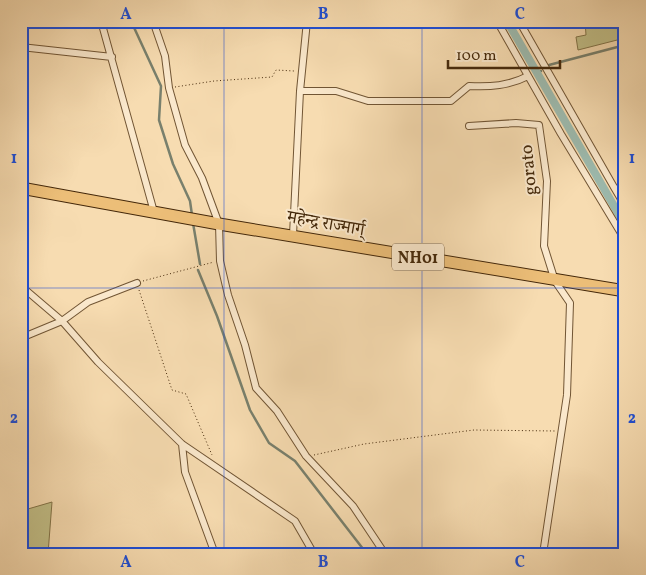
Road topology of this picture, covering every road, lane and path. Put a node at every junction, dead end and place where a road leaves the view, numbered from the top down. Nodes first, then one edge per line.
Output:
1 (102, 21) edge
2 (153, 21) edge
3 (307, 21) edge
4 (497, 21) edge
5 (519, 21) edge
6 (21, 47) edge
7 (112, 57) junction
8 (302, 71) junction
9 (528, 76) junction
10 (169, 88) junction
11 (300, 91) junction
12 (469, 126) dead end
13 (21, 188) edge
14 (625, 188) edge
15 (616, 189) junction
16 (625, 206) edge
17 (154, 212) junction
18 (215, 223) junction
19 (293, 235) junction
20 (625, 240) edge
21 (220, 261) junction
22 (555, 281) junction
23 (136, 282) junction
24 (21, 286) edge
25 (625, 291) edge
26 (62, 321) junction
27 (21, 338) edge
28 (563, 432) junction
29 (182, 444) junction
30 (306, 456) junction
31 (216, 465) junction
32 (21, 539) edge
33 (26, 554) edge
34 (215, 554) edge
35 (314, 554) edge
36 (385, 554) edge
37 (543, 554) edge

1 - 7 street
2 - 10 street
3 - 8 street
4 - 9 street
5 - 15 street
6 - 7 street
7 - 17 street
8 - 10 path
8 - 11 street
9 - 11 street
9 - 20 street
10 - 18 street
11 - 19 street
12 - 22 street, gorato
13 - 17 highway, महेन्द्र राज्मार्ग् / NH01
14 - 15 street
15 - 16 street
17 - 18 highway, महेन्द्र राज्मार्ग् / NH01
18 - 19 highway, महेन्द्र राज्मार्ग् / NH01
18 - 21 street
19 - 22 highway, महेन्द्र राज्मार्ग् / NH01
21 - 23 path
21 - 30 street
22 - 25 highway, महेन्द्र राज्मार्ग् / NH01
22 - 28 street
23 - 26 street
23 - 31 path
24 - 26 street
26 - 27 street
26 - 29 street
28 - 30 path
28 - 37 street
29 - 31 street
29 - 34 street
30 - 36 street
31 - 35 street
32 - 33 street

